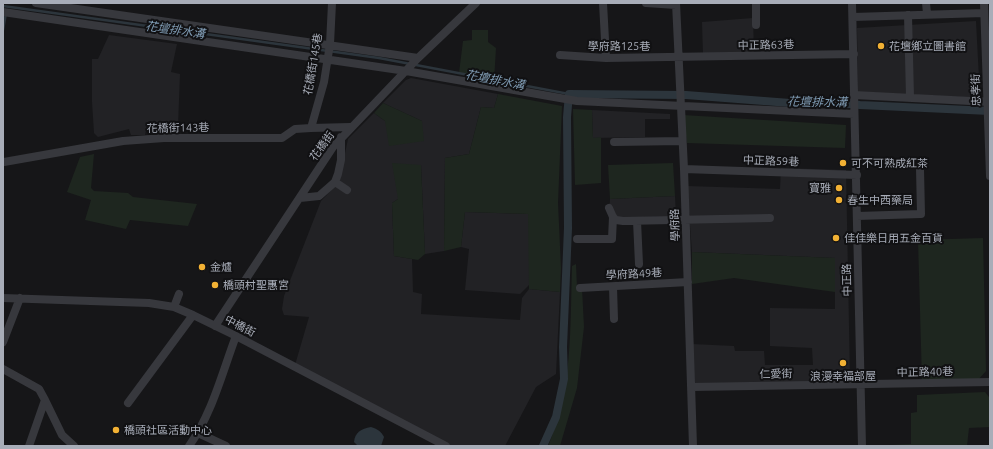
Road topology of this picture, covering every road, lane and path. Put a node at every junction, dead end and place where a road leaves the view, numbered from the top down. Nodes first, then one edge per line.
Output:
1 (36, 3) edge
2 (332, 3) edge
3 (476, 3) edge
4 (603, 3) edge
5 (646, 3) edge
6 (756, 3) edge
7 (852, 3) edge
8 (926, 3) edge
9 (984, 3) edge
10 (676, 4) edge
11 (65, 6) junction
12 (3, 12) edge
13 (984, 13) junction
14 (927, 14) junction
15 (908, 15) junction
16 (853, 18) junction
17 (63, 20) junction
18 (756, 25) dead end
19 (330, 44) junction
20 (854, 54) junction
21 (560, 55) dead end
22 (679, 57) junction
23 (418, 58) junction
24 (606, 58) junction
25 (327, 59) junction
26 (406, 71) junction
27 (854, 96) junction
28 (910, 97) junction
29 (681, 103) junction
30 (988, 103) edge
31 (854, 114) junction
32 (989, 120) edge
33 (350, 127) junction
34 (311, 128) junction
35 (341, 137) junction
36 (682, 141) junction
37 (614, 142) dead end
38 (4, 162) dead end
39 (684, 169) junction
40 (920, 169) dead end
41 (857, 175) junction
42 (990, 176) edge
43 (335, 182) junction
44 (347, 190) dead end
45 (300, 198) junction
46 (609, 208) dead end
47 (857, 216) junction
48 (613, 217) junction
49 (770, 218) dead end
50 (686, 220) junction
51 (637, 221) junction
52 (577, 239) dead end
53 (639, 264) dead end
54 (688, 282) junction
55 (613, 286) junction
56 (580, 288) dead end
57 (179, 294) dead end
58 (3, 298) edge
59 (20, 298) junction
60 (174, 307) junction
61 (193, 315) junction
62 (614, 319) dead end
63 (215, 326) junction
64 (236, 336) junction
65 (3, 342) edge
66 (3, 369) edge
67 (990, 382) edge
68 (860, 384) junction
69 (692, 387) junction
70 (45, 400) junction
71 (128, 403) dead end
72 (198, 433) junction
73 (29, 446) edge
74 (74, 446) edge
75 (189, 446) edge
76 (226, 446) edge
77 (446, 446) edge
78 (693, 446) edge
79 (862, 446) edge

1 - 11 street
2 - 19 street, 花橋街145巷
3 - 23 street, 花橋街
4 - 24 street
5 - 10 street
6 - 18 street
7 - 16 street
8 - 14 street
9 - 13 street, 忠孝街
10 - 22 street, 學府路
11 - 17 street
11 - 19 street
12 - 17 street
13 - 14 street
13 - 30 street, 忠孝街
14 - 15 street
15 - 16 street
15 - 28 street
16 - 20 street
17 - 25 street
19 - 23 street
19 - 25 street, 花橋街145巷
20 - 22 street, 中正路63巷
20 - 27 street
21 - 24 street, 學府路125巷
22 - 24 street, 學府路125巷
22 - 29 street, 學府路
23 - 26 street, 花橋街
25 - 26 street
25 - 34 street, 花橋街145巷
26 - 29 street
26 - 33 street, 花橋街
27 - 28 street
27 - 31 street, 中正路
28 - 30 street
29 - 31 street
29 - 36 street, 學府路
30 - 32 street, 忠孝街
31 - 41 street, 中正路
32 - 42 street, 忠孝街
33 - 34 street, 花橋街143巷
33 - 35 street, 花橋街
34 - 38 street, 花橋街143巷
35 - 43 street
35 - 45 street, 花橋街
36 - 37 street
36 - 39 street, 學府路
39 - 41 street, 中正路59巷
39 - 50 street, 學府路
40 - 47 street
41 - 47 street, 中正路
43 - 44 street
43 - 45 street
45 - 63 street, 花橋街
46 - 48 street
47 - 68 street, 中正路
48 - 51 street
48 - 52 street
49 - 50 street
50 - 51 street
50 - 54 street, 學府路
51 - 53 street
54 - 55 street, 學府路49巷
54 - 69 street, 學府路
55 - 56 street, 學府路49巷
55 - 62 street
57 - 60 street
58 - 59 street, 中橋街
59 - 60 street, 中橋街
59 - 65 street
60 - 61 street, 中橋街
61 - 63 street, 中橋街
61 - 71 street
63 - 64 street, 中橋街
64 - 72 street
64 - 77 street, 中橋街
66 - 70 street
67 - 68 street, 中正路40巷
68 - 69 street, 仁愛街
68 - 79 street, 中正路
69 - 78 street, 學府路
70 - 73 street
70 - 74 street
72 - 75 street
72 - 76 street

